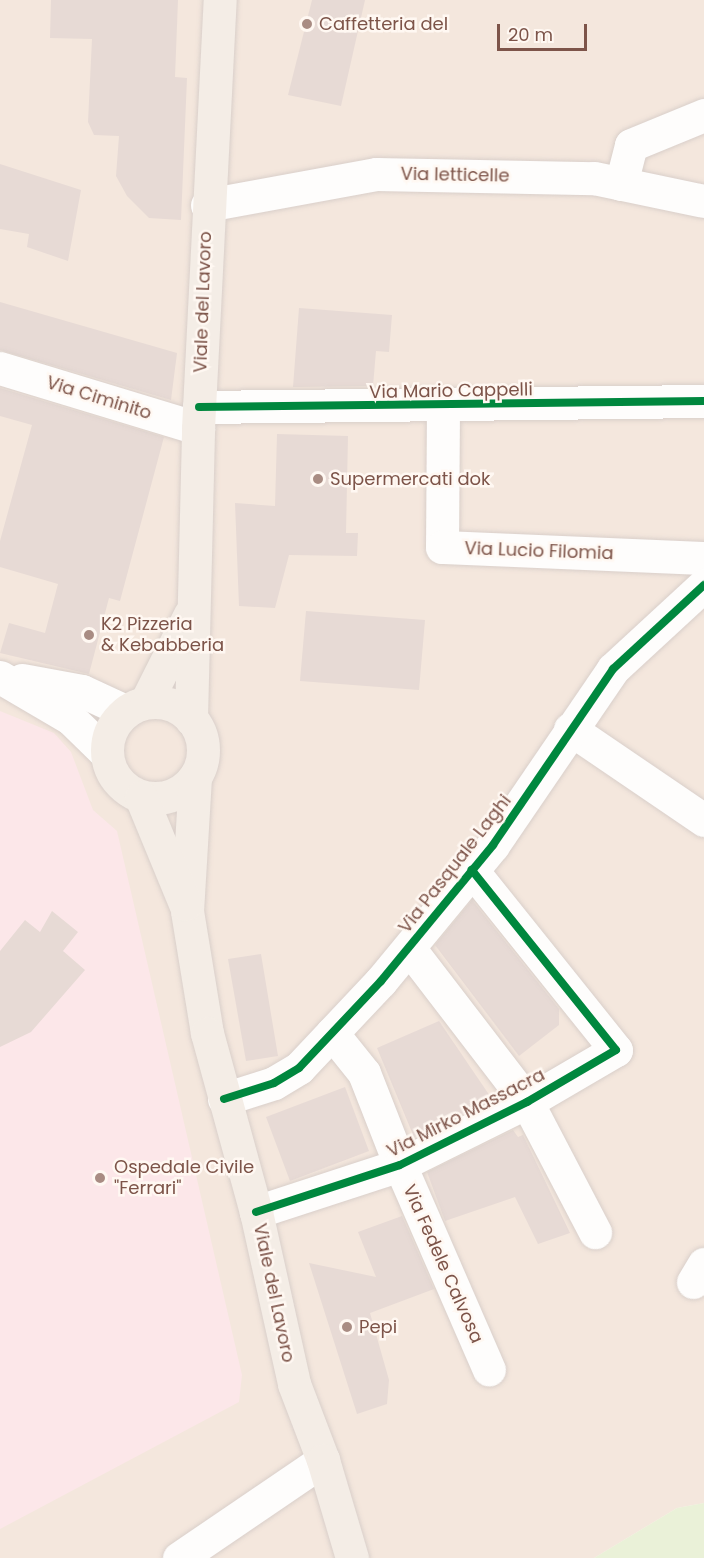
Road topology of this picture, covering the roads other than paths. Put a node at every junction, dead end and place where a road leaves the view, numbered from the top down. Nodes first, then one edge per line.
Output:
1 (220, 0) edge
2 (704, 115) edge
3 (621, 184) junction
4 (704, 201) edge
5 (207, 205) junction
6 (0, 368) edge
7 (704, 401) edge
8 (443, 406) junction
9 (198, 418) junction
10 (704, 558) edge
11 (704, 585) edge
12 (195, 605) junction
13 (0, 676) edge
14 (136, 707) junction
15 (191, 718) junction
16 (570, 729) junction
17 (106, 753) junction
18 (195, 777) junction
19 (141, 797) junction
20 (704, 820) edge
21 (472, 870) junction
22 (188, 911) junction
23 (409, 948) junction
24 (332, 1033) junction
25 (224, 1100) junction
26 (527, 1102) junction
27 (400, 1165) junction
28 (256, 1212) junction
29 (594, 1232) dead end
30 (489, 1370) dead end
31 (323, 1460) junction
32 (179, 1558) edge
33 (352, 1558) edge

1 - 5 main road, Viale del Lavoro
2 - 3 street
3 - 4 street, Via Ietticelle
3 - 5 street, Via Ietticelle
5 - 9 main road, Viale del Lavoro
6 - 9 street, Via Ciminito
7 - 8 street, Via Mario Cappelli
8 - 9 street, Via Mario Cappelli
8 - 10 street, Via Lucio Filomia
9 - 12 main road, Viale del Lavoro
11 - 16 street, Via Pasquale Laghi
12 - 14 main road, Viale del Lavoro
12 - 15 main road, Viale del Lavoro
13 - 14 street
13 - 17 street
14 - 15 main road
14 - 17 main road
15 - 18 main road
16 - 20 street
16 - 21 street, Via Pasquale Laghi
17 - 19 main road
18 - 19 main road
18 - 22 main road, Viale del Lavoro
19 - 22 main road, Viale del Lavoro
21 - 23 street, Via Pasquale Laghi
21 - 26 street, Via Mirko Massacra
22 - 25 main road, Viale del Lavoro
23 - 24 street, Via Pasquale Laghi
23 - 26 street
24 - 25 street, Via Pasquale Laghi
24 - 27 street, Via Fedele Calvosa
25 - 28 main road, Viale del Lavoro
26 - 27 street, Via Mirko Massacra
26 - 29 street
27 - 28 street, Via Mirko Massacra
27 - 30 street, Via Fedele Calvosa
28 - 31 main road, Viale del Lavoro
31 - 32 street
31 - 33 main road, Viale del Lavoro

